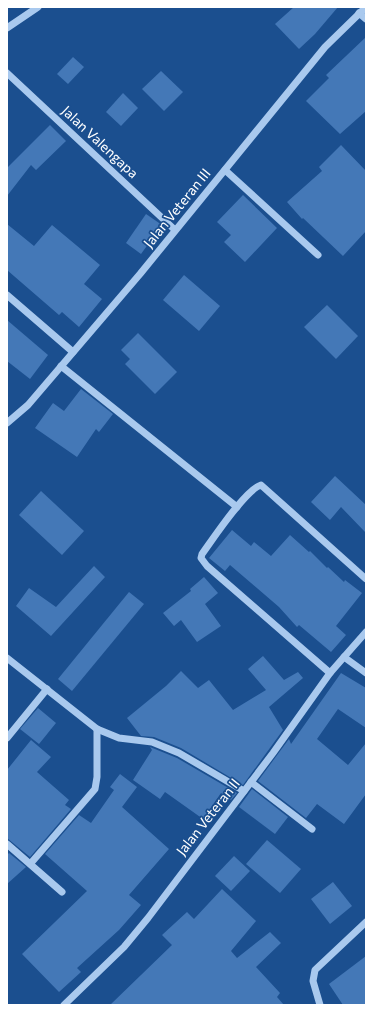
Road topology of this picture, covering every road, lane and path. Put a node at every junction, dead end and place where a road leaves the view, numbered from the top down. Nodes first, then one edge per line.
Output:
1 (38, 7) edge
2 (366, 7) edge
3 (359, 13) junction
4 (366, 19) edge
5 (7, 28) edge
6 (7, 73) edge
7 (225, 170) junction
8 (175, 230) junction
9 (318, 255) dead end
10 (7, 295) edge
11 (73, 352) junction
12 (61, 366) junction
13 (7, 424) edge
14 (237, 507) junction
15 (366, 579) edge
16 (366, 632) edge
17 (344, 657) junction
18 (7, 658) edge
19 (330, 673) junction
20 (366, 673) edge
21 (47, 689) junction
22 (98, 729) junction
23 (7, 738) edge
24 (251, 782) junction
25 (244, 791) junction
26 (312, 829) dead end
27 (7, 844) edge
28 (31, 863) junction
29 (62, 892) dead end
30 (366, 922) edge
31 (64, 1005) edge
32 (320, 1005) edge

1 - 5 street
2 - 3 street, Jalan Veteran III
3 - 4 street
3 - 7 street, Jalan Veteran III
6 - 8 street, Jalan Valengapa
7 - 8 street, Jalan Veteran III
7 - 9 street
8 - 11 street, Jalan Veteran III
10 - 11 street
11 - 12 street, Jalan Veteran III
12 - 13 street, Jalan Veteran III
12 - 14 street
14 - 15 street
14 - 19 street
16 - 17 street, Jalan Veteran II
17 - 19 street, Jalan Veteran II
17 - 20 street
18 - 21 street
19 - 24 street, Jalan Veteran II
21 - 22 street
21 - 23 street
22 - 25 street
22 - 28 street
24 - 25 street, Jalan Veteran II
24 - 26 street
25 - 31 street, Jalan Veteran II
27 - 28 street
28 - 29 street
30 - 32 street

